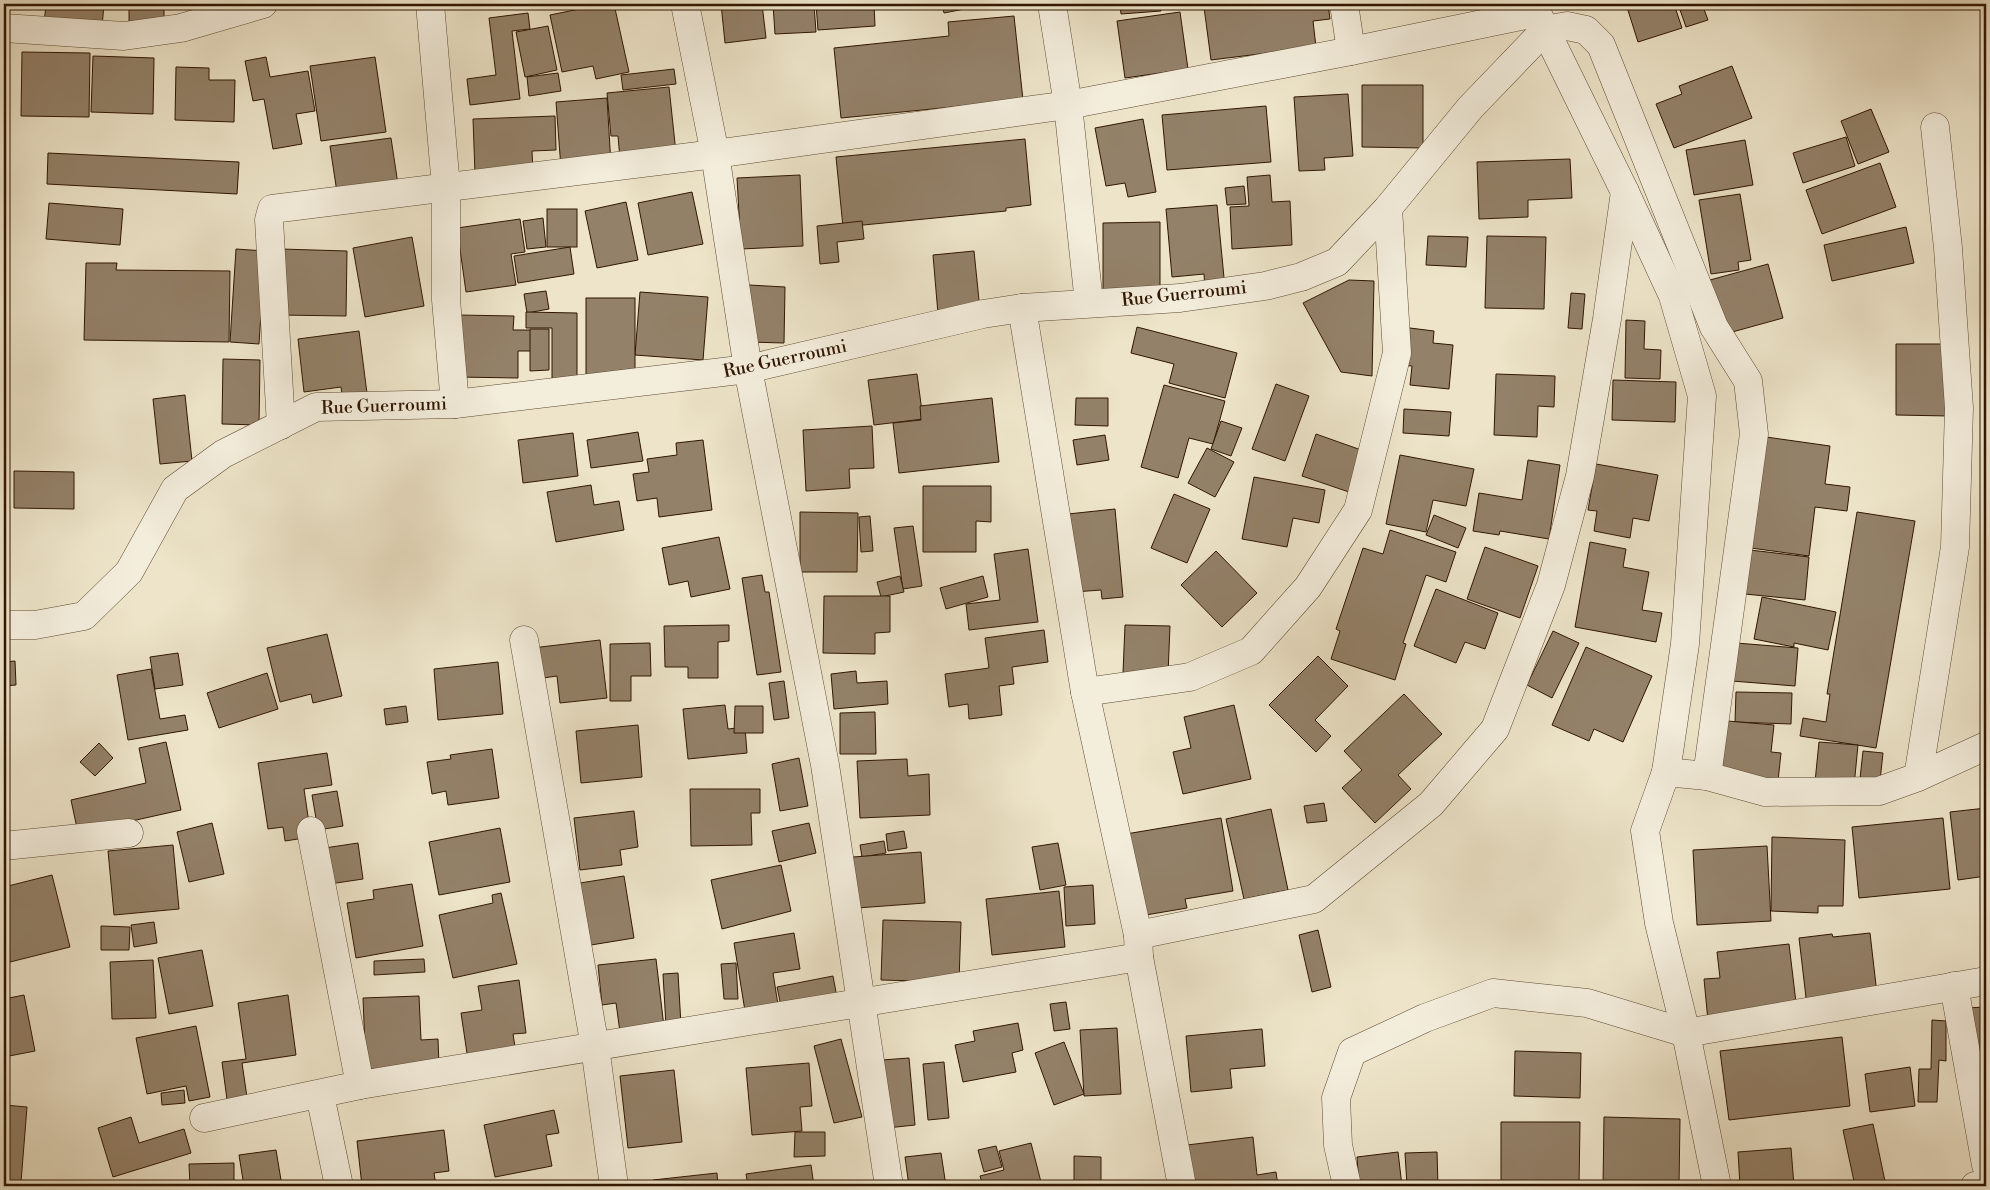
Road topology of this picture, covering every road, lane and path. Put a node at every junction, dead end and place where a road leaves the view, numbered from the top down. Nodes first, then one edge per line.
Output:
1 (263, 4) edge
2 (430, 4) edge
3 (685, 4) edge
4 (1052, 4) edge
5 (1344, 4) edge
6 (1538, 15) edge
7 (4, 28) edge
8 (1352, 51) junction
9 (1068, 105) junction
10 (1934, 127) dead end
11 (715, 154) junction
12 (446, 187) junction
13 (1625, 192) junction
14 (1388, 208) junction
15 (1089, 303) junction
16 (1022, 308) junction
17 (748, 369) junction
18 (455, 404) junction
19 (281, 424) junction
20 (4, 625) edge
21 (524, 640) dead end
22 (1085, 692) junction
23 (1986, 746) edge
24 (1666, 772) junction
25 (1707, 776) junction
26 (1918, 777) junction
27 (311, 831) dead end
28 (129, 833) dead end
29 (4, 846) edge
30 (1138, 946) junction
31 (1986, 981) edge
32 (1954, 986) junction
33 (861, 1003) junction
34 (1686, 1033) junction
35 (595, 1047) junction
36 (360, 1085) junction
37 (320, 1095) junction
38 (204, 1118) dead end
39 (1986, 1165) edge
40 (1986, 1184) edge
41 (339, 1186) edge
42 (614, 1186) edge
43 (889, 1186) edge
44 (1182, 1186) edge
45 (1347, 1186) edge
46 (1717, 1186) edge
47 (1975, 1186) edge

1 - 7 street
2 - 12 street
3 - 11 street
4 - 9 street
5 - 8 street
6 - 8 street
6 - 13 street
6 - 14 street, Rue Guerroumi
6 - 25 street
8 - 9 street
9 - 11 street
9 - 15 street
10 - 26 street
11 - 12 street
11 - 17 street
12 - 18 street
12 - 19 street
13 - 24 street
13 - 30 street
14 - 15 street, Rue Guerroumi
14 - 22 street
15 - 16 street, Rue Guerroumi
16 - 17 street, Rue Guerroumi
16 - 22 street
17 - 18 street, Rue Guerroumi
17 - 33 street
18 - 19 street, Rue Guerroumi
19 - 20 street, Rue Guerroumi
21 - 35 street
22 - 30 street
23 - 26 street
24 - 25 street
24 - 34 street
25 - 26 street
27 - 36 street
28 - 29 street
30 - 33 street
30 - 44 street
31 - 32 street
32 - 34 street
32 - 39 street
33 - 35 street
33 - 43 street
34 - 45 street
34 - 46 street
35 - 36 street
35 - 42 street
36 - 37 street
37 - 38 street
37 - 41 street
40 - 47 street

